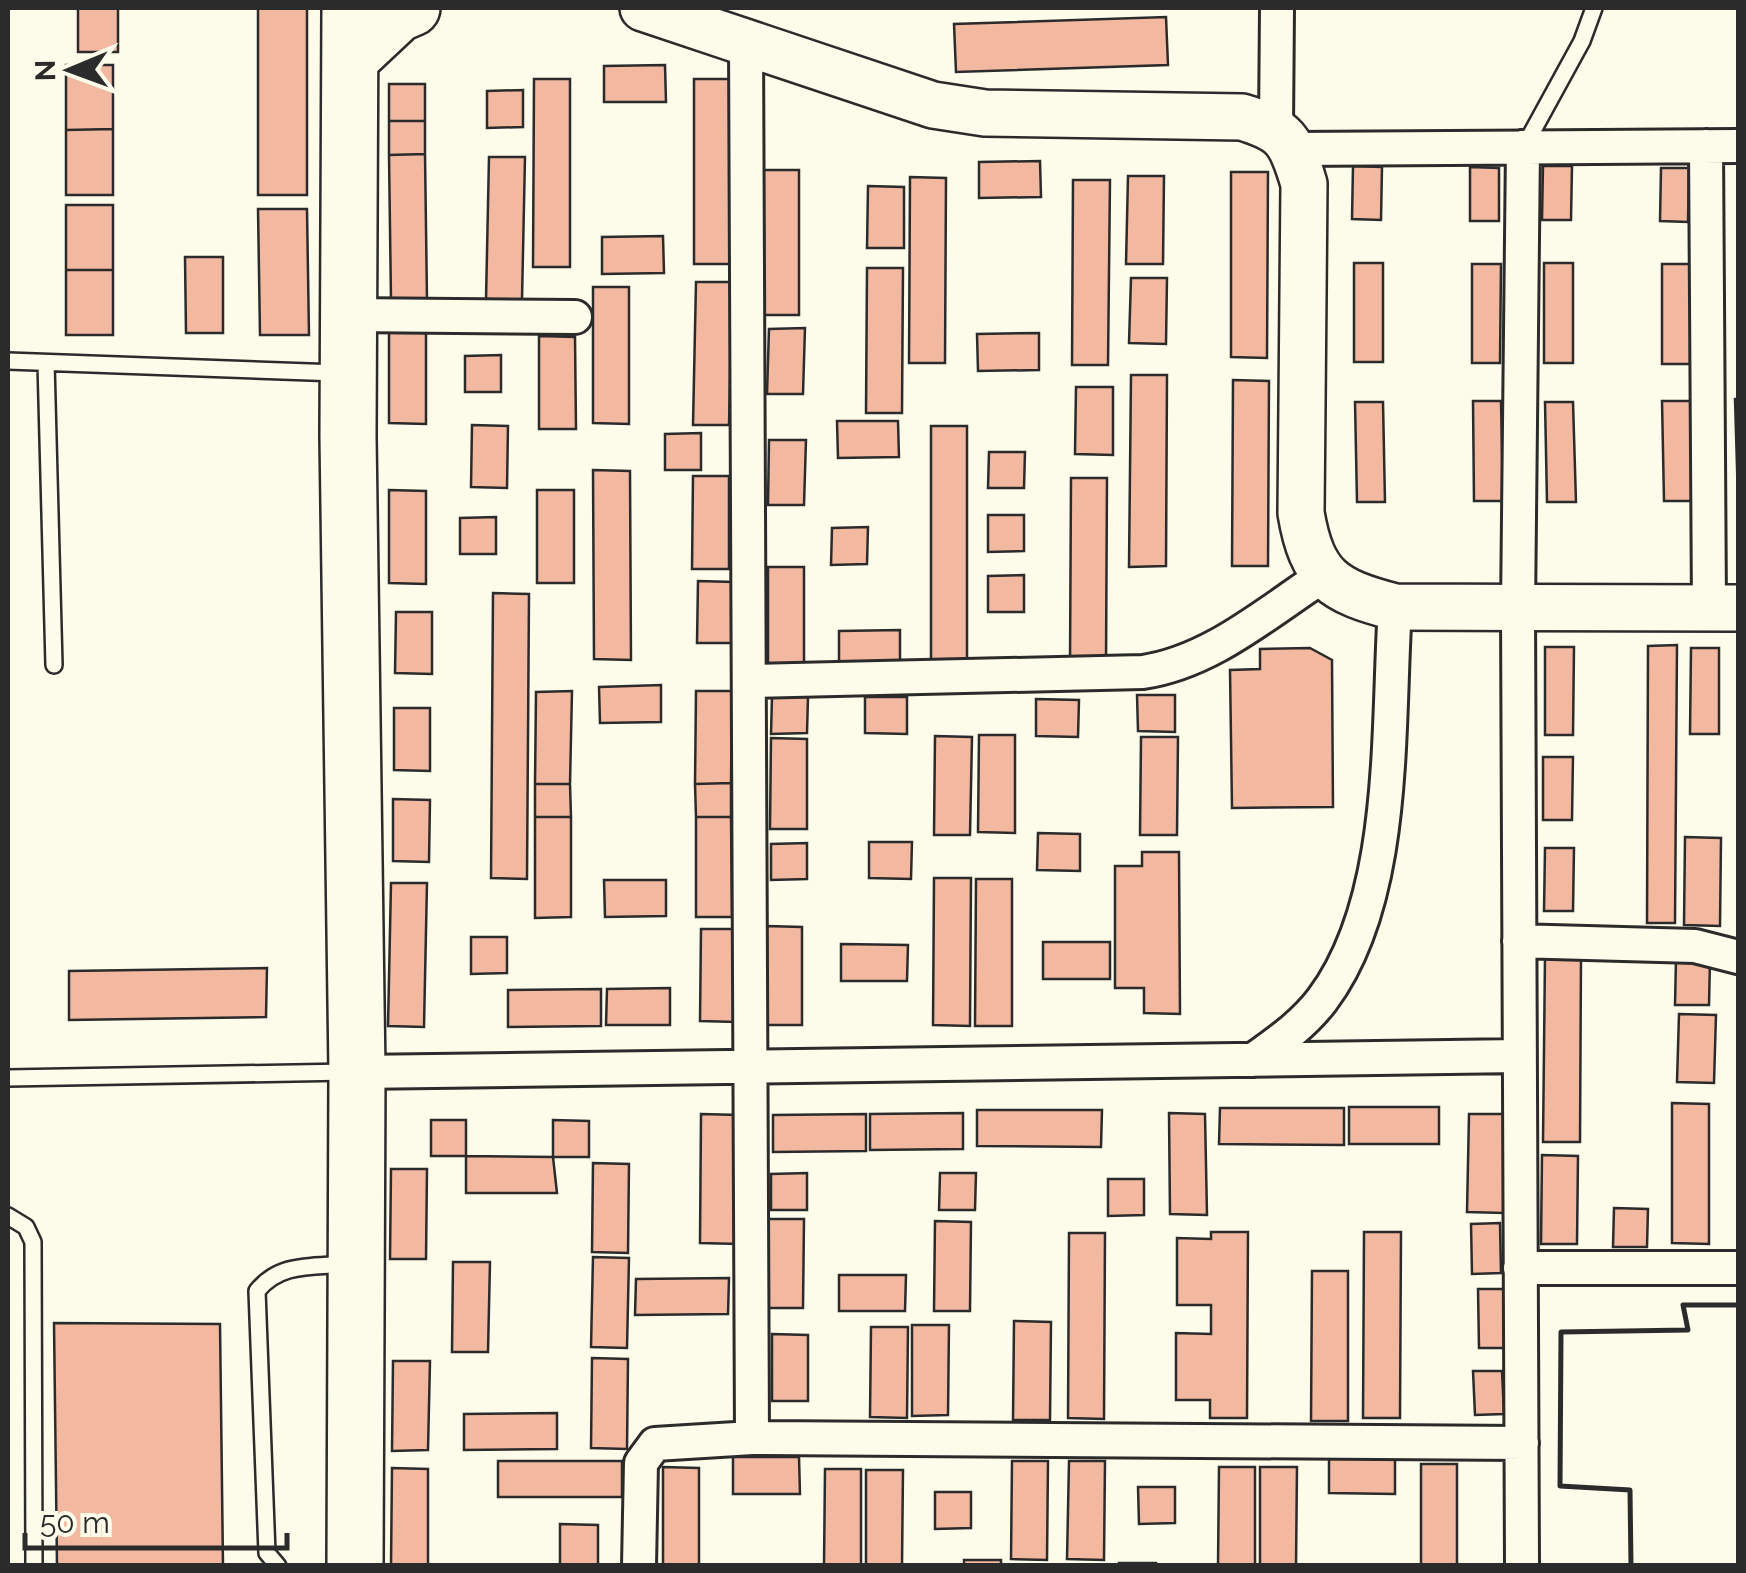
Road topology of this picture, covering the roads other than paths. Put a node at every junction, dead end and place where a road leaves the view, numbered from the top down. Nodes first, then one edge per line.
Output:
1 (412, 8) edge
2 (643, 8) edge
3 (1277, 8) edge
4 (1594, 8) edge
5 (350, 33) edge
6 (746, 42) junction
7 (1285, 138) junction
8 (1722, 146) edge
9 (1524, 147) junction
10 (348, 315) junction
11 (575, 317) dead end
12 (8, 362) edge
13 (46, 363) junction
14 (348, 373) junction
15 (1323, 576) junction
16 (1394, 607) junction
17 (1724, 608) edge
18 (1518, 609) junction
19 (54, 665) dead end
20 (750, 681) junction
21 (1519, 941) junction
22 (1738, 957) edge
23 (1519, 1056) junction
24 (1253, 1060) junction
25 (751, 1070) junction
26 (357, 1072) junction
27 (8, 1078) edge
28 (8, 1216) edge
29 (355, 1264) junction
30 (1520, 1268) junction
31 (1738, 1268) edge
32 (752, 1438) junction
33 (1522, 1443) junction
34 (34, 1566) edge
35 (278, 1566) edge
36 (355, 1566) edge
37 (639, 1566) edge
38 (1522, 1566) edge

1 - 5 highway
2 - 6 street
3 - 7 street
4 - 9 lane
5 - 10 highway
6 - 7 street
6 - 20 street
7 - 9 street
7 - 15 street
8 - 9 street
8 - 17 street
9 - 18 street
10 - 11 street
10 - 14 highway
12 - 13 lane
13 - 14 lane
13 - 19 lane
14 - 26 highway
15 - 16 street
15 - 20 street
16 - 18 street
16 - 24 street
17 - 18 street
18 - 21 street
20 - 25 street
21 - 22 street
21 - 23 street
23 - 24 street
23 - 30 street
24 - 25 street
25 - 26 street
25 - 32 street
26 - 27 lane
26 - 29 highway
28 - 34 lane
29 - 35 lane
29 - 36 highway
30 - 31 street
30 - 33 street
32 - 33 street
32 - 37 street
33 - 38 street

